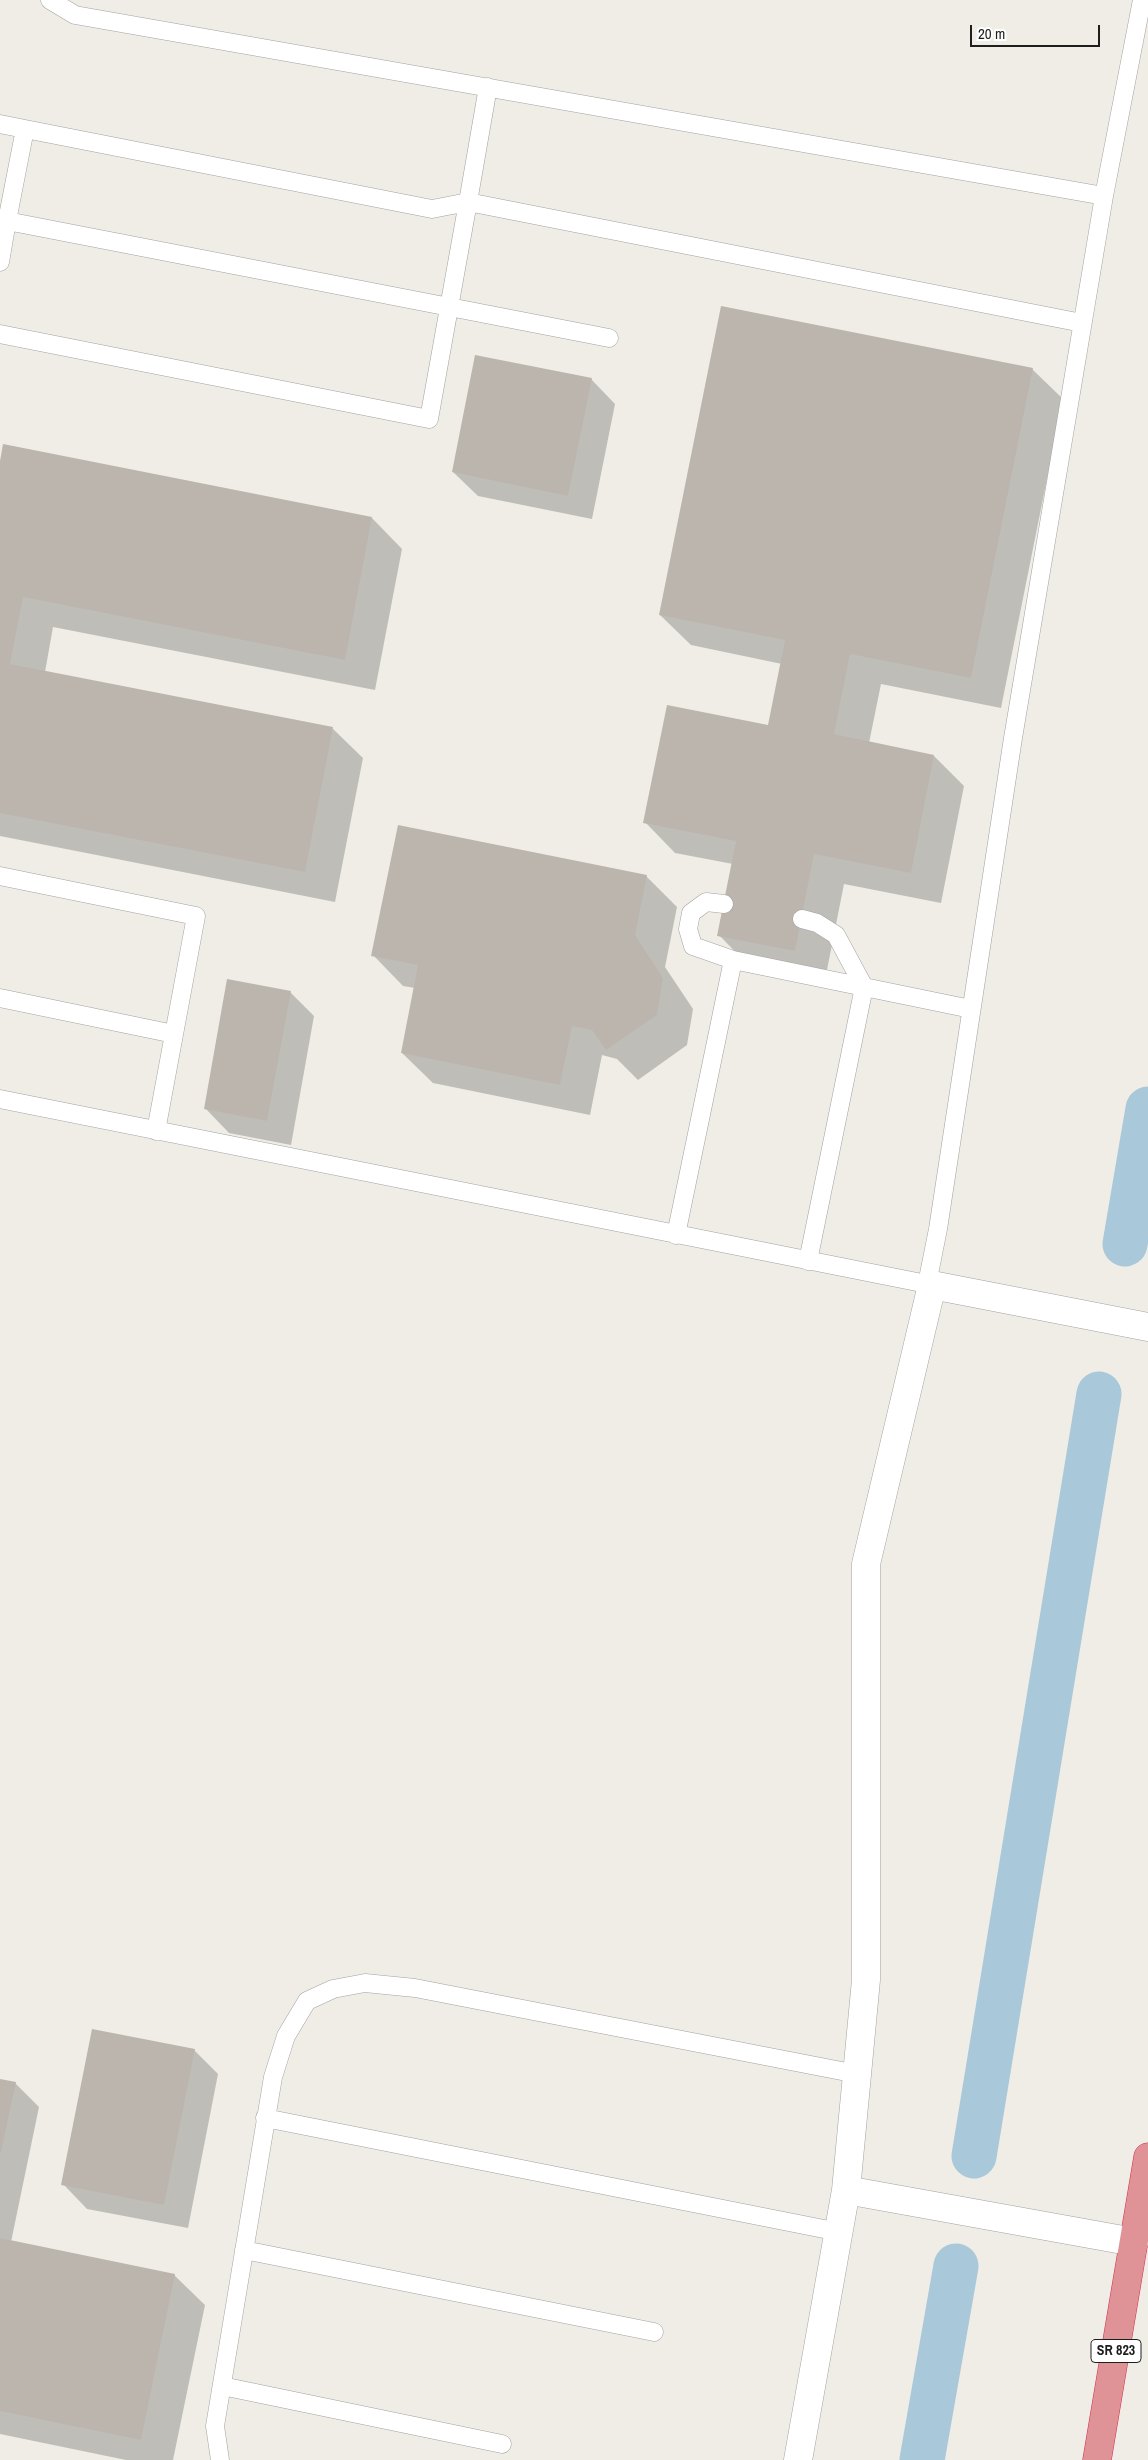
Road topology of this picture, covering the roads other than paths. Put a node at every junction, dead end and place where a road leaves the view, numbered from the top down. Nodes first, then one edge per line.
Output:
1 (50, 0) edge
2 (1142, 0) edge
3 (488, 87) junction
4 (0, 124) edge
5 (25, 129) junction
6 (1104, 196) junction
7 (468, 202) junction
8 (7, 221) junction
9 (0, 262) edge
10 (450, 308) junction
11 (1082, 323) junction
12 (0, 334) edge
13 (609, 338) dead end
14 (0, 876) edge
15 (724, 904) dead end
16 (802, 919) dead end
17 (733, 960) junction
18 (864, 987) junction
19 (0, 998) edge
20 (971, 1008) junction
21 (174, 1034) junction
22 (0, 1099) edge
23 (156, 1131) junction
24 (676, 1234) junction
25 (808, 1261) junction
26 (929, 1284) junction
27 (1148, 1327) edge
28 (857, 2074) junction
29 (265, 2118) junction
30 (1148, 2157) edge
31 (846, 2190) junction
32 (839, 2232) junction
33 (1134, 2242) junction
34 (244, 2250) junction
35 (654, 2332) dead end
36 (222, 2386) junction
37 (502, 2444) dead end
38 (220, 2460) edge
39 (798, 2460) edge
40 (1097, 2460) edge

1 - 3 lane
2 - 6 lane
3 - 6 lane
3 - 7 lane
4 - 5 lane
5 - 7 lane
5 - 8 lane
6 - 11 lane
7 - 10 lane
7 - 11 lane
8 - 9 lane
8 - 10 lane
10 - 12 lane
10 - 13 lane
11 - 20 lane
14 - 21 lane
15 - 17 lane
16 - 18 lane
17 - 18 lane
17 - 24 lane
18 - 20 lane
18 - 25 lane
19 - 21 lane
20 - 26 lane
21 - 23 lane
22 - 23 lane
23 - 24 lane
24 - 25 lane
25 - 26 lane
26 - 27 street
26 - 28 street
28 - 29 lane
28 - 31 street
29 - 32 lane
29 - 34 lane
30 - 33 highway, SR 823
31 - 32 street
31 - 33 street
32 - 39 street
33 - 40 highway, SR 823
34 - 35 lane
34 - 36 lane
36 - 37 lane
36 - 38 lane

